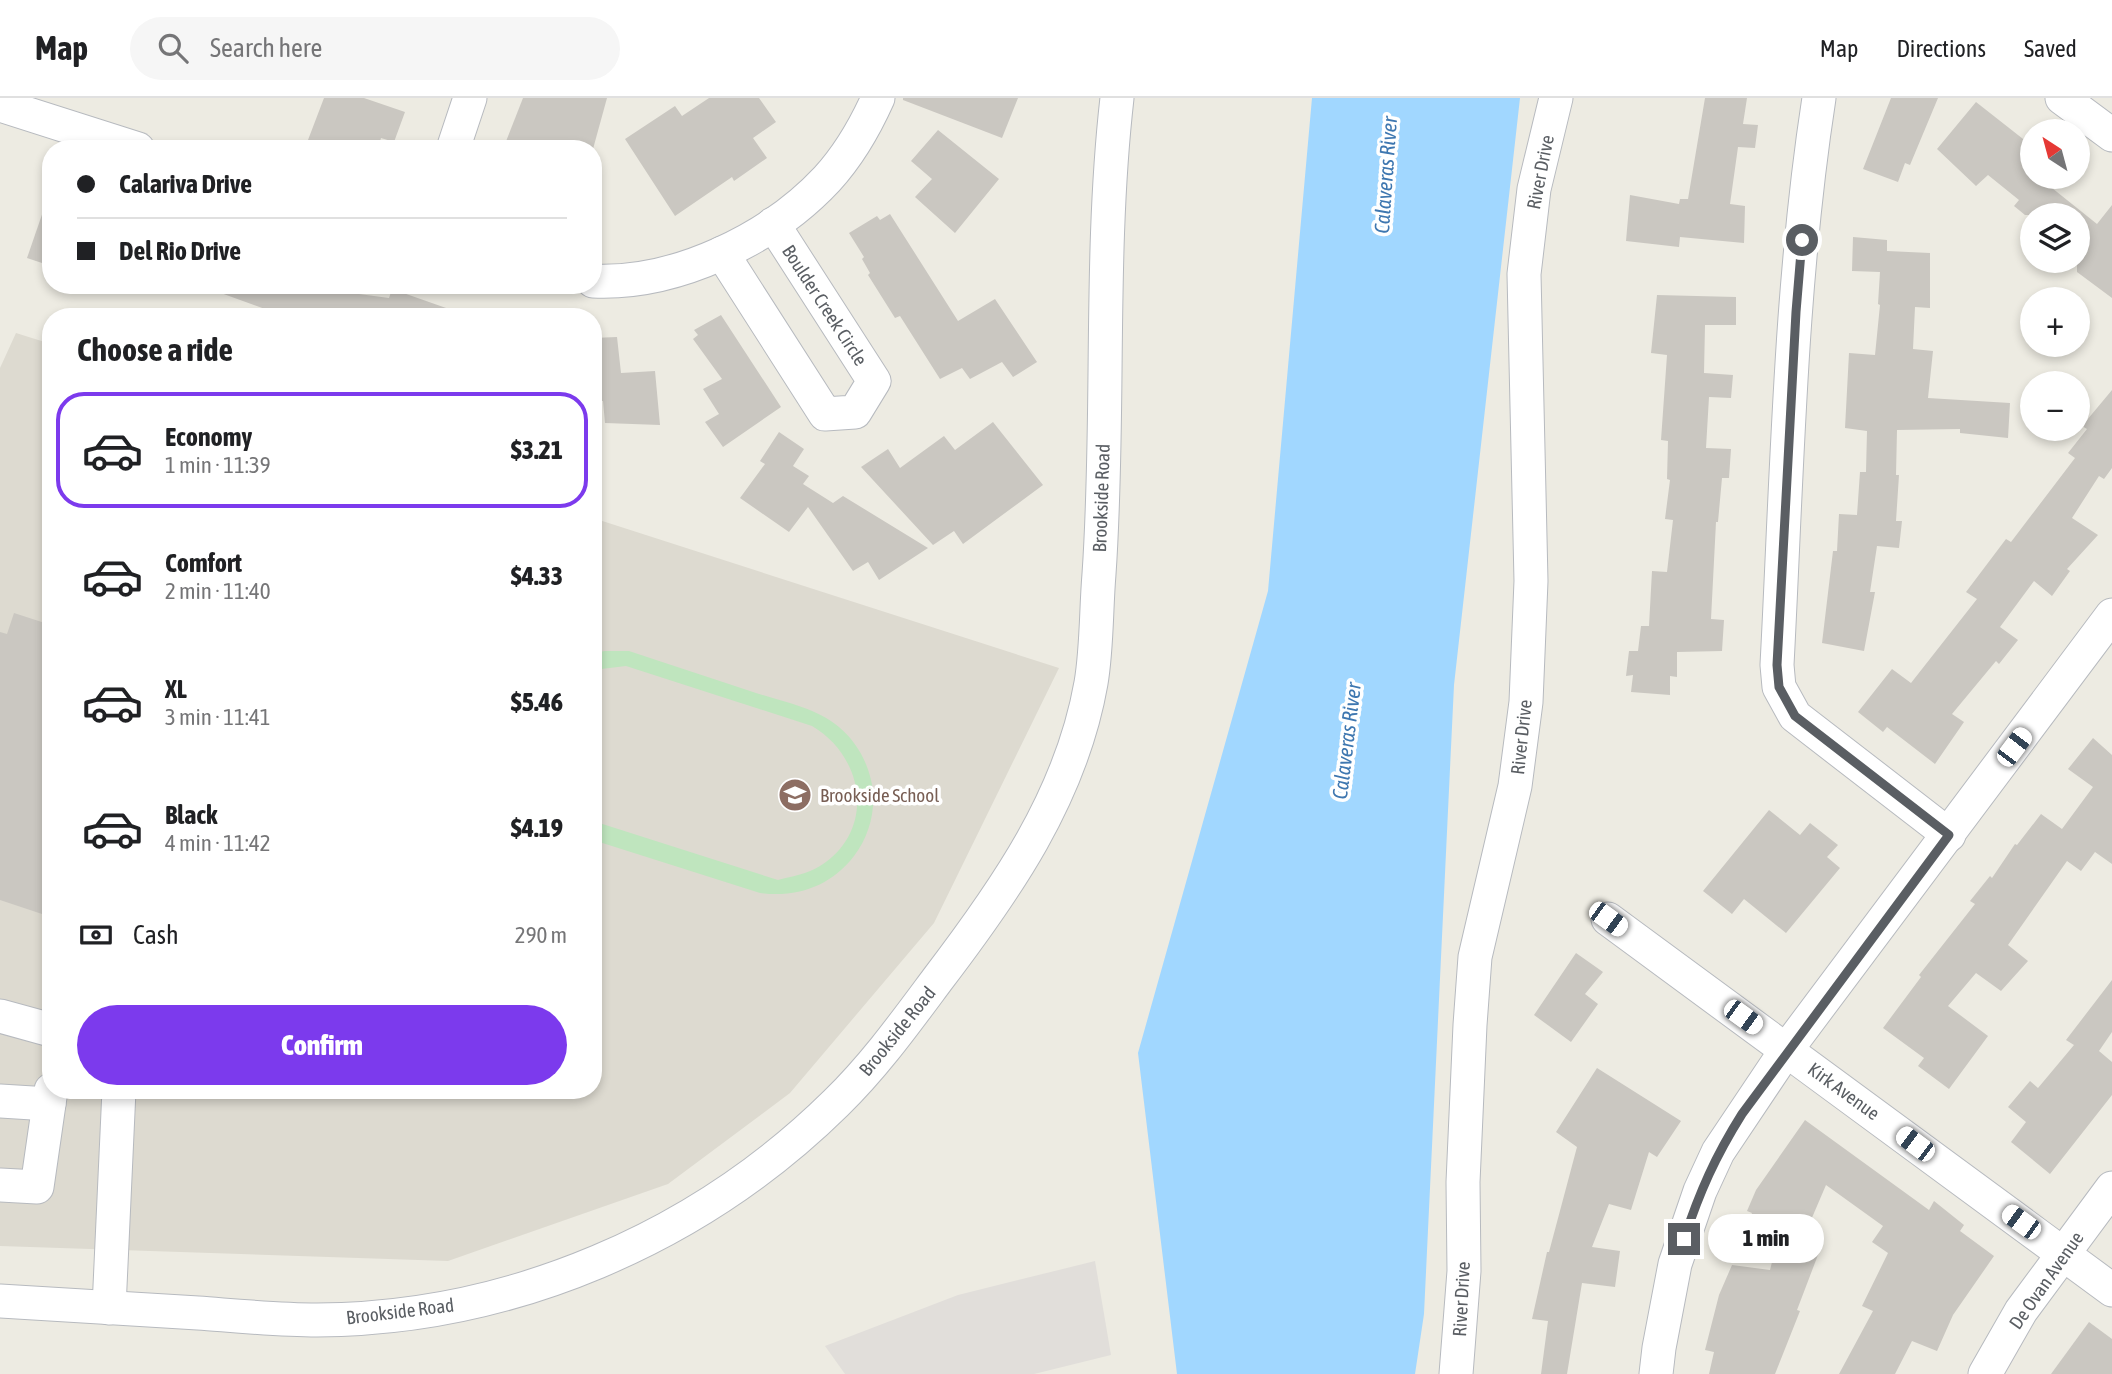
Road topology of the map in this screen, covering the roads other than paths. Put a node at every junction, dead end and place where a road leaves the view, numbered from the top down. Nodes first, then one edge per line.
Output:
1 (470, 98) edge
2 (878, 98) edge
3 (1117, 98) edge
4 (1556, 98) edge
5 (1819, 98) edge
6 (2062, 98) edge
7 (0, 105) edge
8 (2112, 135) edge
9 (110, 140) edge
10 (456, 140) edge
11 (773, 224) junction
12 (722, 253) junction
13 (602, 281) edge
14 (2112, 615) edge
15 (1949, 835) junction
16 (1608, 919) dead end
17 (0, 1016) edge
18 (42, 1028) edge
19 (1787, 1049) junction
20 (42, 1098) edge
21 (50, 1099) edge
22 (119, 1099) edge
23 (0, 1101) edge
24 (0, 1185) edge
25 (2112, 1188) edge
26 (2063, 1254) junction
27 (2112, 1290) edge
28 (0, 1301) edge
29 (109, 1308) junction
30 (1456, 1374) edge
31 (1656, 1374) edge
32 (1985, 1374) edge

1 - 10 street
2 - 11 street, Boulder Creek Circle
3 - 29 street, Brookside Road
4 - 30 street, River Drive
5 - 15 street
6 - 8 street
7 - 9 street
11 - 12 street, Boulder Creek Circle
11 - 12 street, Boulder Creek Circle
12 - 13 street, Boulder Creek Circle
14 - 15 street
15 - 19 street
16 - 19 street, Kirk Avenue
17 - 18 street
19 - 26 street, Kirk Avenue
19 - 31 street
20 - 23 street
21 - 24 street
22 - 29 street
25 - 26 street, De Ovan Avenue
26 - 27 street, Kirk Avenue
26 - 32 street, De Ovan Avenue
28 - 29 street, Brookside Road

